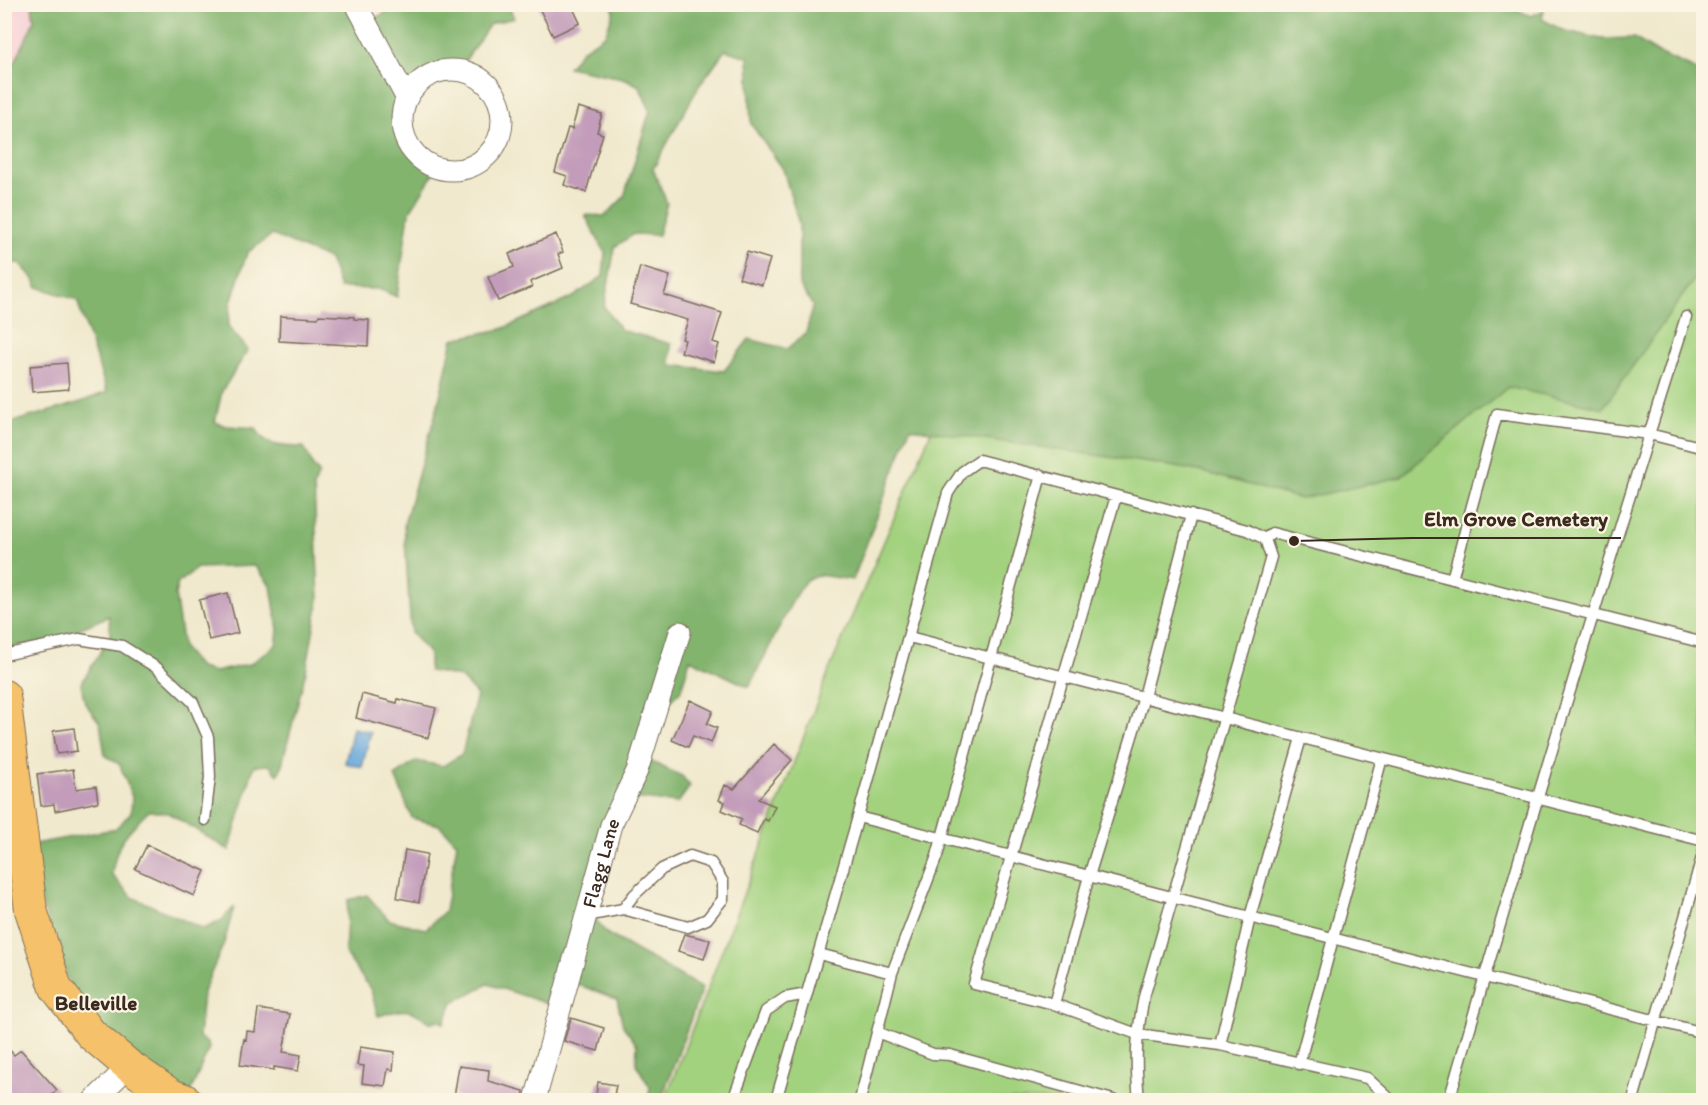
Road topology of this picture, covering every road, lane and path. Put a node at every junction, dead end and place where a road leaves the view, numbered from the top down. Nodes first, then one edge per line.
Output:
1 (356, 4) edge
2 (406, 97) junction
3 (1686, 317) dead end
4 (1649, 434) junction
5 (1704, 448) edge
6 (1041, 475) junction
7 (1116, 496) junction
8 (1191, 515) junction
9 (1265, 539) junction
10 (1452, 579) junction
11 (1592, 614) junction
12 (681, 632) dead end
13 (909, 637) junction
14 (1704, 643) edge
15 (4, 655) edge
16 (991, 658) junction
17 (1063, 676) junction
18 (4, 696) edge
19 (1144, 697) junction
20 (1225, 718) junction
21 (1301, 738) junction
22 (1382, 758) junction
23 (1536, 798) junction
24 (858, 817) junction
25 (205, 820) dead end
26 (942, 838) junction
27 (1704, 842) edge
28 (1704, 850) edge
29 (1011, 856) junction
30 (1089, 876) junction
31 (1173, 898) junction
32 (623, 909) junction
33 (586, 916) junction
34 (1250, 917) junction
35 (1333, 939) junction
36 (819, 954) junction
37 (892, 973) junction
38 (1485, 977) junction
39 (807, 994) junction
40 (1054, 1004) junction
41 (1656, 1021) junction
42 (877, 1032) junction
43 (1137, 1034) junction
44 (1704, 1034) edge
45 (1220, 1045) junction
46 (1299, 1064) junction
47 (129, 1066) junction
48 (1449, 1099) edge
49 (94, 1101) edge
50 (185, 1101) edge
51 (535, 1101) edge
52 (733, 1101) edge
53 (776, 1101) edge
54 (860, 1101) edge
55 (1113, 1101) edge
56 (1139, 1101) edge
57 (1390, 1101) edge
58 (1633, 1101) edge

1 - 2 street
2 - 2 street
3 - 4 lane
4 - 5 lane
4 - 10 lane
4 - 11 lane
6 - 7 lane
6 - 13 lane
6 - 16 lane
7 - 8 lane
7 - 17 lane
8 - 9 lane
8 - 19 lane
9 - 10 lane
9 - 20 lane
10 - 11 lane
11 - 14 lane
11 - 23 lane
12 - 33 street, Flagg Lane
13 - 16 lane
13 - 24 lane
15 - 25 lane
16 - 17 lane
16 - 26 lane
17 - 19 lane
17 - 29 lane
18 - 47 main road
19 - 20 lane
19 - 30 lane
20 - 21 lane
20 - 31 lane
21 - 22 lane
21 - 34 lane
22 - 23 lane
22 - 35 lane
23 - 27 lane
23 - 38 lane
24 - 26 lane
24 - 36 lane
26 - 29 lane
26 - 37 lane
28 - 41 lane
29 - 30 lane
29 - 40 lane
30 - 31 lane
30 - 40 lane
31 - 34 lane
31 - 43 lane
32 - 32 lane
32 - 33 lane
33 - 51 street, Flagg Lane
34 - 35 lane
34 - 45 lane
35 - 38 lane
35 - 46 lane
36 - 37 lane
36 - 39 lane
37 - 42 lane
38 - 41 lane
38 - 48 lane
39 - 52 lane
39 - 53 lane
40 - 43 lane
41 - 44 lane
41 - 58 lane
42 - 54 lane
42 - 55 lane
43 - 45 lane
43 - 56 lane
45 - 46 lane
46 - 57 lane
47 - 49 street
47 - 50 main road

